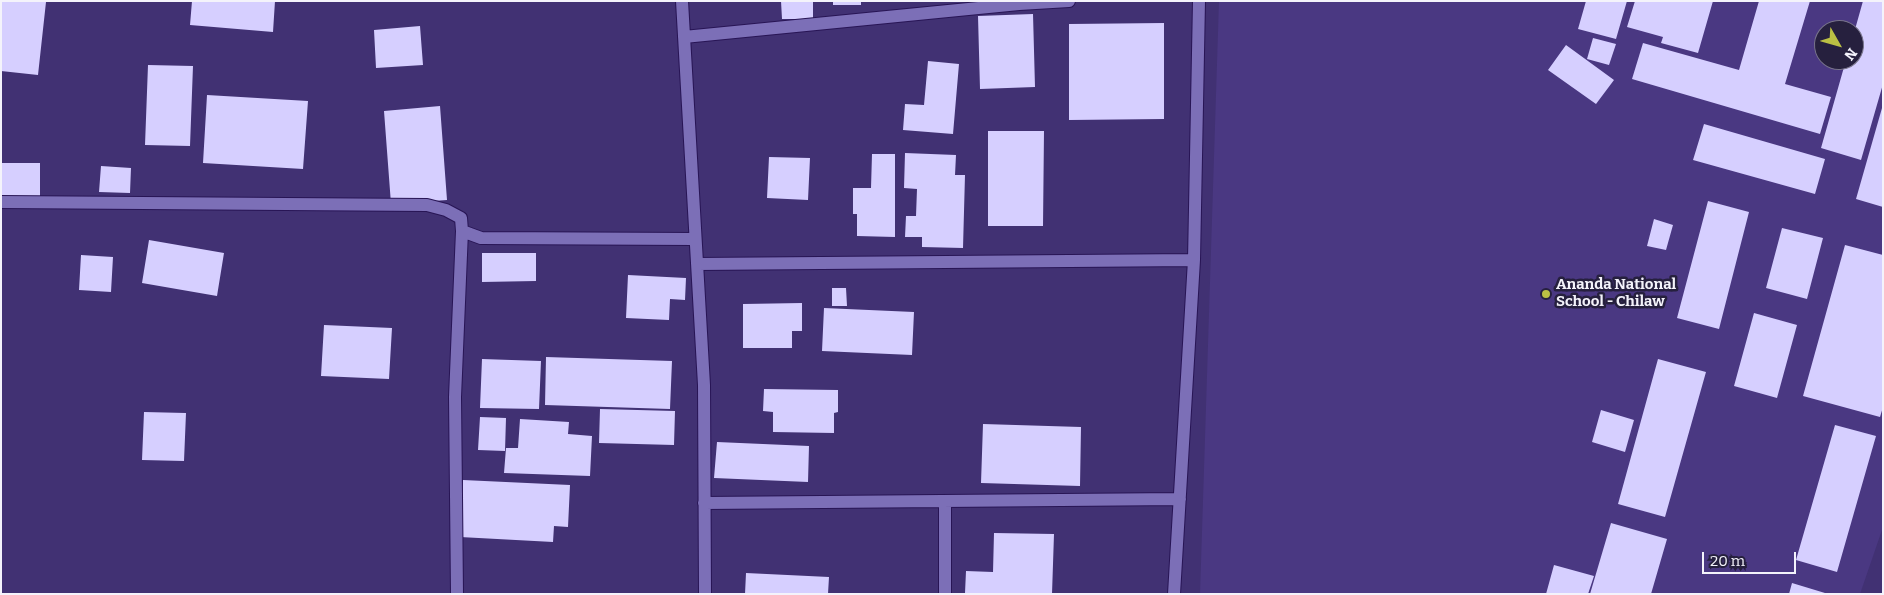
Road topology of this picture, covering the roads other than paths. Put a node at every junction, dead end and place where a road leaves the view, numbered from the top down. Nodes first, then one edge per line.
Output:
1 (682, 1) edge
2 (1069, 1) edge
3 (1199, 1) edge
4 (684, 37) junction
5 (1, 202) edge
6 (462, 231) junction
7 (696, 238) junction
8 (1194, 260) junction
9 (697, 264) junction
10 (1180, 499) junction
11 (945, 501) junction
12 (704, 503) junction
13 (457, 594) edge
14 (705, 594) edge
15 (945, 594) edge
16 (1174, 594) edge

1 - 4 street
2 - 4 street
3 - 8 street
4 - 7 street
5 - 6 street
6 - 7 street
6 - 13 street
7 - 9 street
8 - 9 street
8 - 10 street
9 - 12 street
10 - 11 street
10 - 16 street
11 - 12 street
11 - 15 street
12 - 14 street

